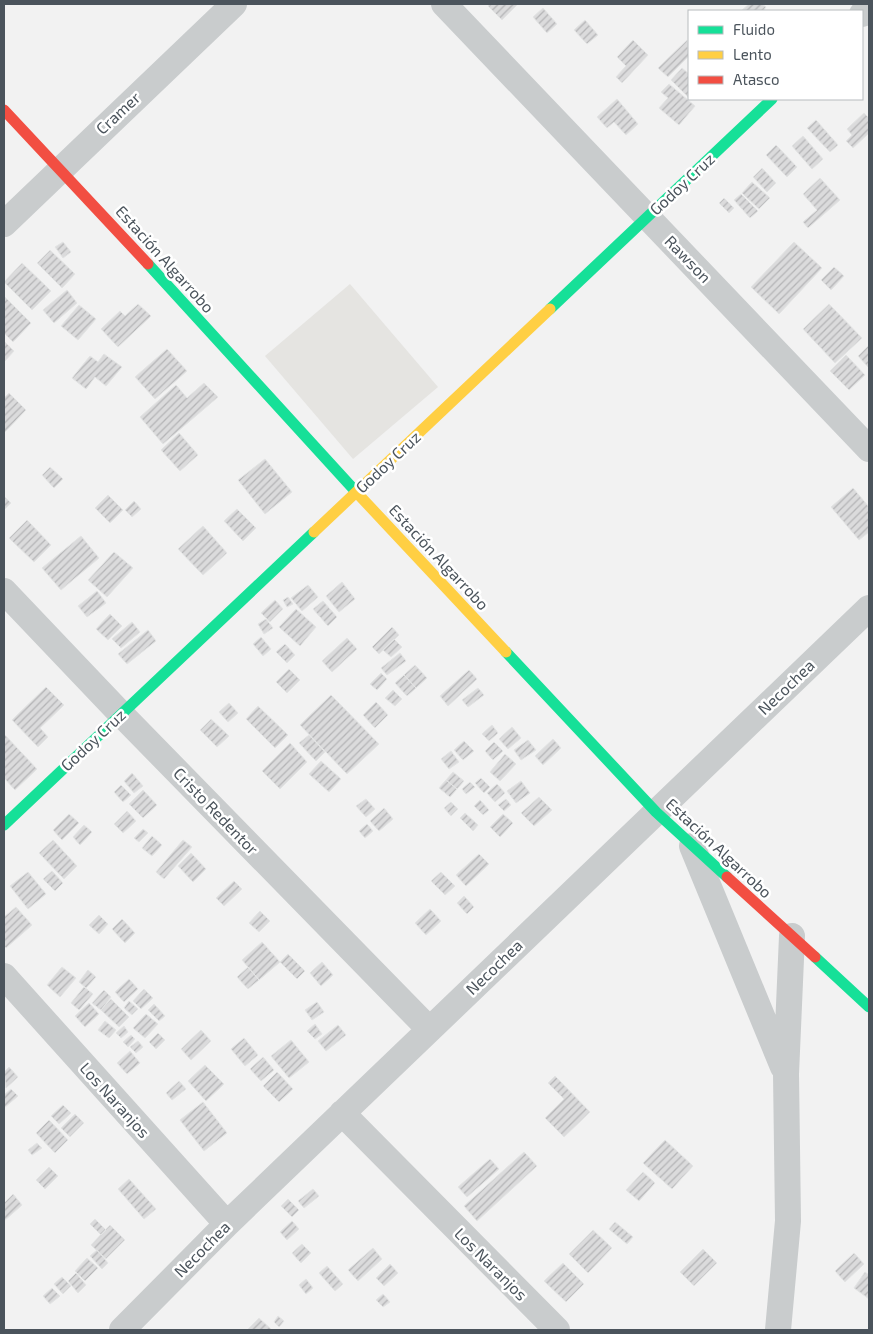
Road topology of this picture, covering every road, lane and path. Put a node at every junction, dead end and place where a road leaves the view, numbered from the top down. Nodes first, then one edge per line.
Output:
1 (234, 4) edge
2 (444, 4) edge
3 (771, 100) edge
4 (4, 110) edge
5 (60, 168) junction
6 (647, 217) junction
7 (4, 224) edge
8 (869, 449) edge
9 (356, 492) junction
10 (4, 591) edge
11 (869, 608) edge
12 (121, 714) junction
13 (656, 812) junction
14 (4, 825) edge
15 (692, 846) junction
16 (792, 936) junction
17 (4, 976) edge
18 (869, 1007) edge
19 (429, 1029) junction
20 (786, 1074) junction
21 (342, 1113) junction
22 (227, 1224) junction
23 (122, 1330) edge
24 (557, 1330) edge
25 (778, 1330) edge

1 - 5 street, Cramer
2 - 6 street, Rawson
3 - 6 street, Godoy Cruz
4 - 5 street, Estación Algarrobo
5 - 7 street, Cramer
5 - 9 street, Estación Algarrobo
6 - 8 street, Rawson
6 - 9 street, Godoy Cruz
9 - 12 street, Godoy Cruz
9 - 13 street, Estación Algarrobo
10 - 12 street, Cristo Redentor
11 - 13 street, Necochea
12 - 14 street, Godoy Cruz
12 - 19 street, Cristo Redentor
13 - 15 street, Estación Algarrobo
13 - 19 street, Necochea
15 - 16 street, Estación Algarrobo
15 - 20 street
16 - 18 street, Estación Algarrobo
16 - 20 street
17 - 22 street, Los Naranjos
19 - 21 street, Necochea
20 - 25 street
21 - 22 street, Necochea
21 - 24 street, Los Naranjos
22 - 23 street, Necochea

